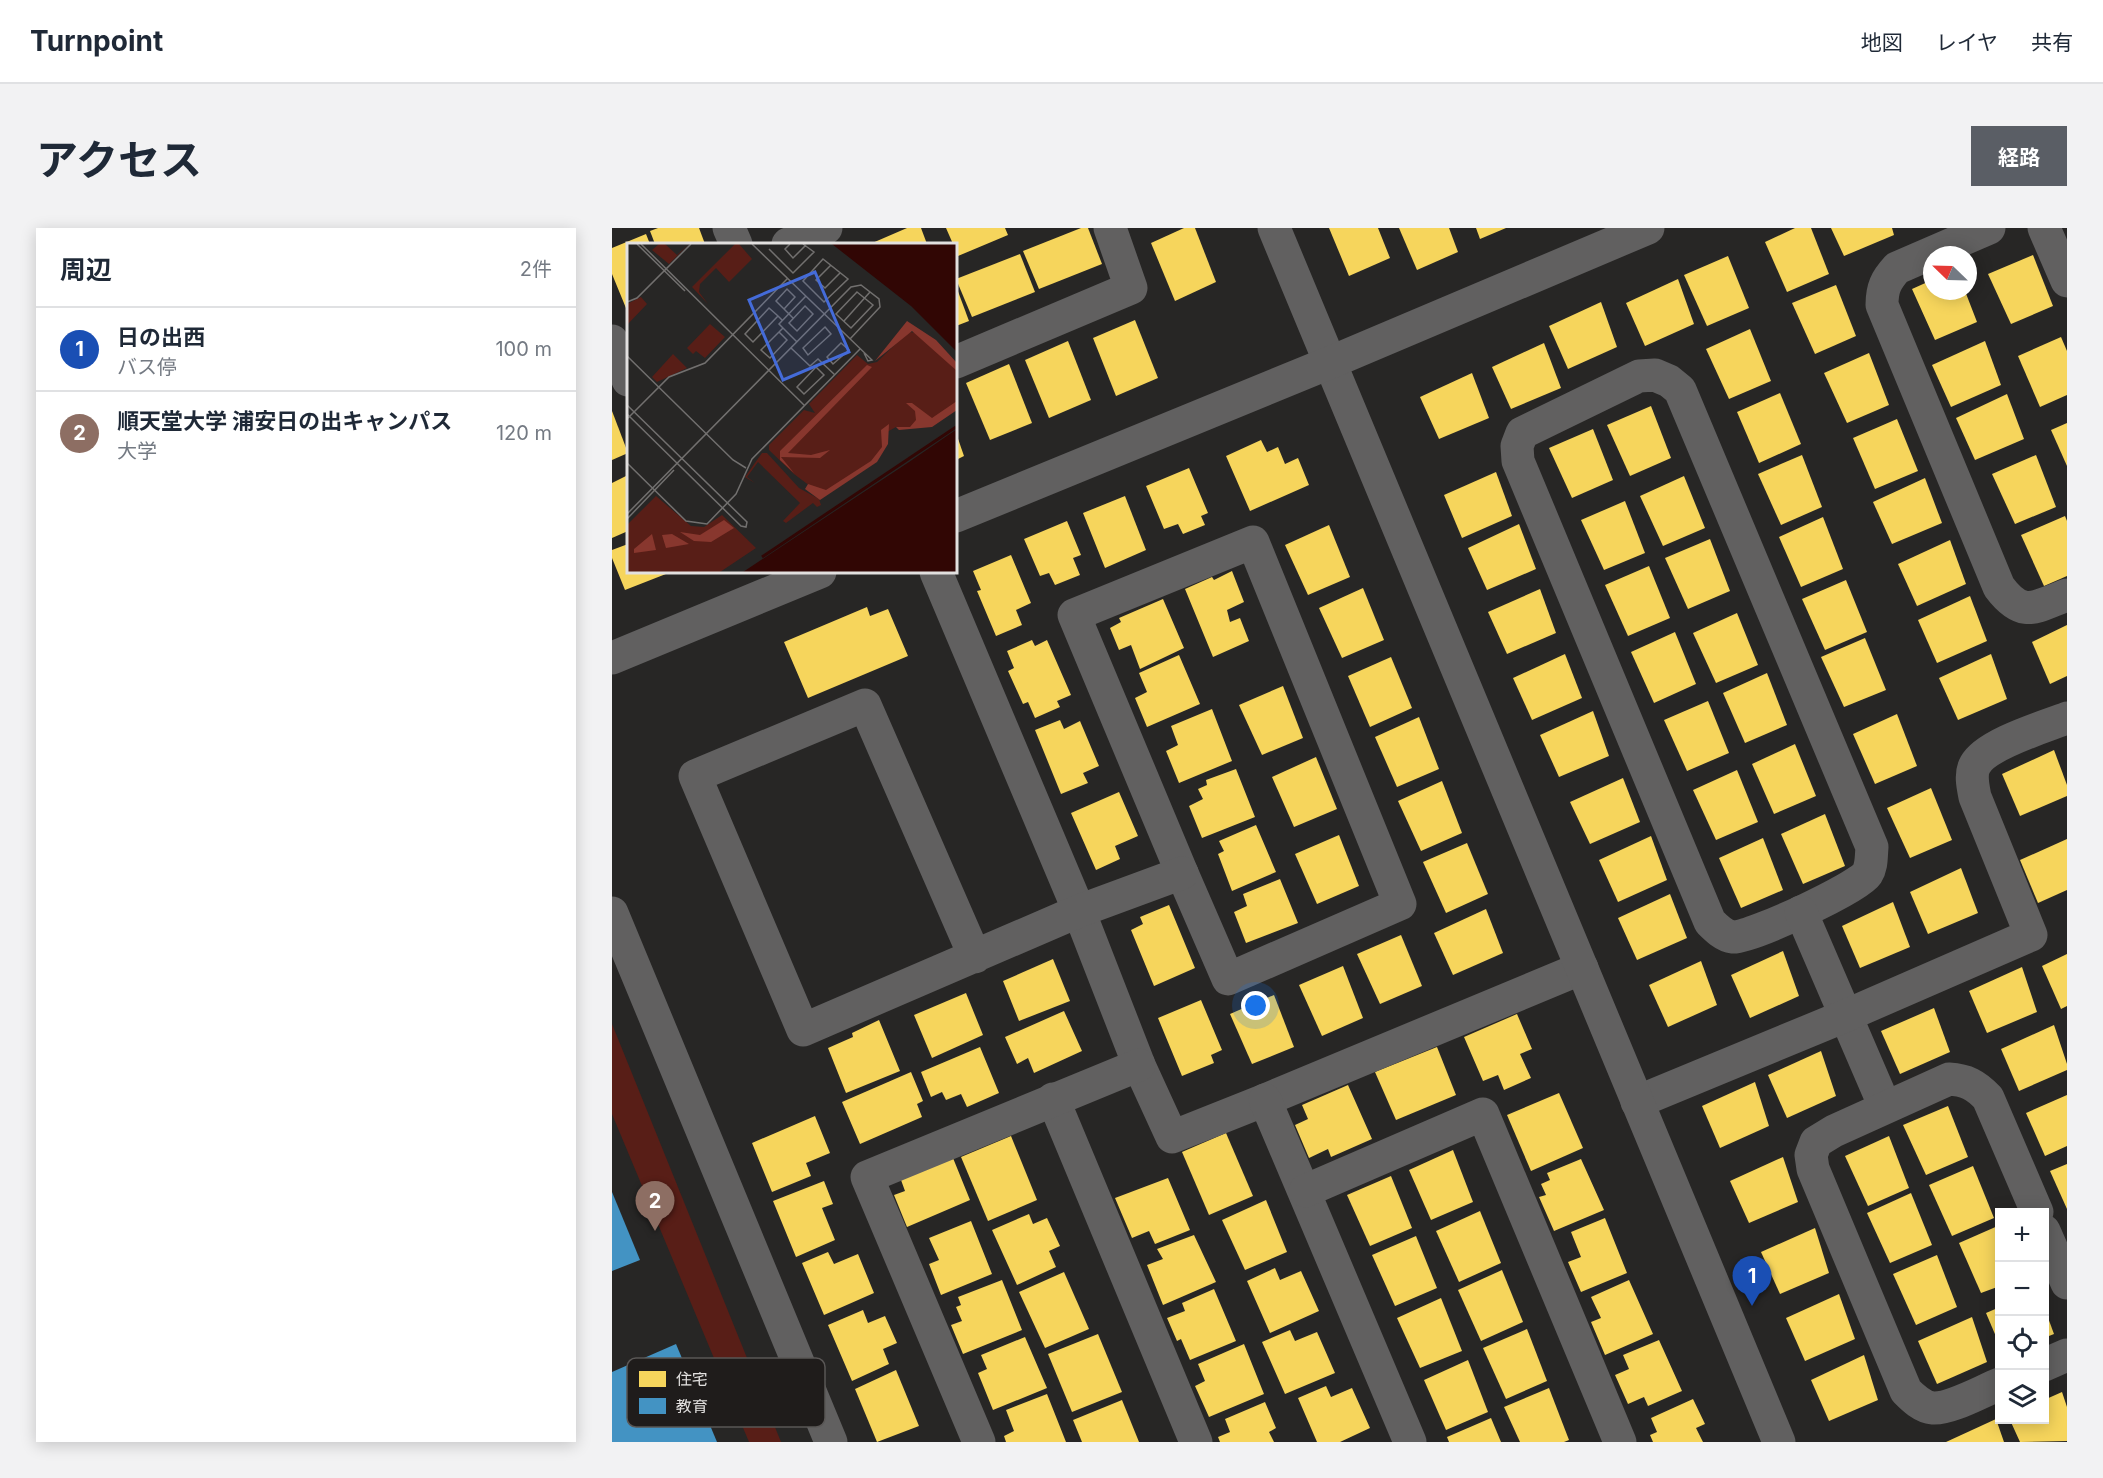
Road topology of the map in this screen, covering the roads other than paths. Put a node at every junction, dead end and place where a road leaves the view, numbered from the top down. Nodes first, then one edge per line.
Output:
1 (729, 228) edge
2 (826, 228) edge
3 (1110, 228) edge
4 (1274, 228) edge
5 (1648, 228) edge
6 (1989, 228) edge
7 (2044, 228) edge
8 (736, 243) edge
9 (790, 243) edge
10 (2067, 281) edge
11 (612, 341) edge
12 (957, 362) edge
13 (1329, 363) junction
14 (627, 378) edge
15 (957, 516) edge
16 (818, 573) edge
17 (936, 573) edge
18 (2067, 595) edge
19 (612, 658) edge
20 (2067, 718) edge
21 (1182, 873) junction
22 (1079, 911) junction
23 (1801, 912) junction
24 (612, 913) edge
25 (975, 957) junction
26 (1582, 968) junction
27 (1845, 1016) junction
28 (1139, 1065) junction
29 (1053, 1099) junction
30 (1265, 1100) junction
31 (1637, 1102) junction
32 (1885, 1107) junction
33 (1305, 1191) junction
34 (2035, 1208) edge
35 (2049, 1242) edge
36 (2067, 1283) edge
37 (2067, 1355) edge
38 (796, 1358) edge
39 (2049, 1363) edge
40 (1995, 1386) edge
41 (825, 1427) edge
42 (831, 1442) edge
43 (979, 1442) edge
44 (1196, 1442) edge
45 (1410, 1442) edge
46 (1620, 1442) edge
47 (1779, 1442) edge

1 - 8 street
2 - 9 street
3 - 12 street
4 - 13 street
5 - 13 street
6 - 18 street
7 - 10 street
11 - 14 street
13 - 15 street
13 - 26 street
16 - 19 street
17 - 22 street
20 - 27 street
21 - 21 street
21 - 22 street
22 - 25 street
22 - 28 street
23 - 23 street
23 - 27 street
24 - 38 street
25 - 25 street
26 - 30 street
26 - 31 street
27 - 31 street
27 - 32 street
28 - 29 street
28 - 30 street
29 - 43 street
29 - 44 street
30 - 33 street
31 - 47 street
32 - 34 street
32 - 40 street
33 - 45 street
33 - 46 street
35 - 36 street
37 - 39 street
41 - 42 street

